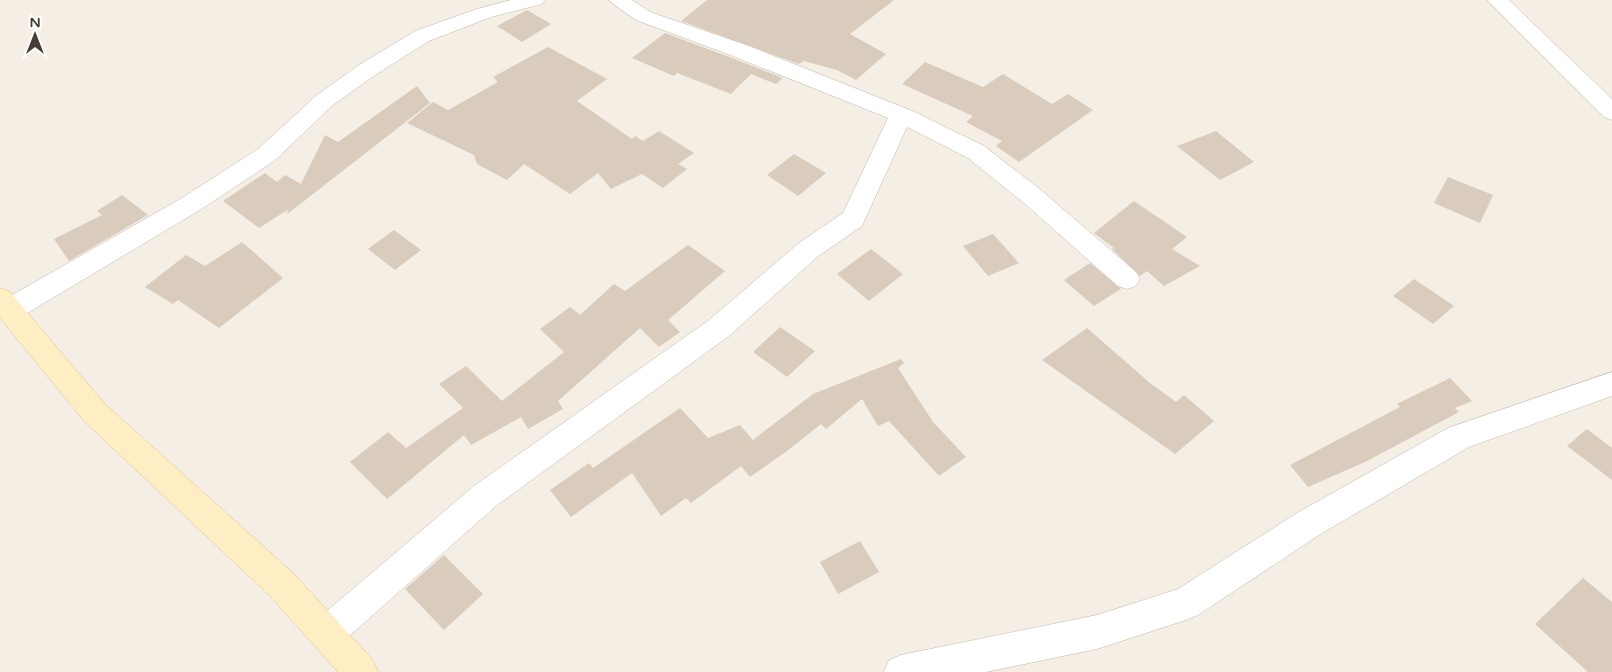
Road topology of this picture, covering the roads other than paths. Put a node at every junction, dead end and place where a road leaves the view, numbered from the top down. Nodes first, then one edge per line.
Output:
1 (536, 0) edge
2 (618, 0) edge
3 (1497, 0) edge
4 (1612, 112) edge
5 (901, 115) junction
6 (1127, 279) dead end
7 (5, 305) edge
8 (1612, 384) edge
9 (326, 634) junction
10 (361, 672) edge
11 (901, 672) edge

1 - 7 street
2 - 5 street
3 - 4 street
5 - 6 street
5 - 9 street
7 - 9 street
8 - 11 street
9 - 10 street

